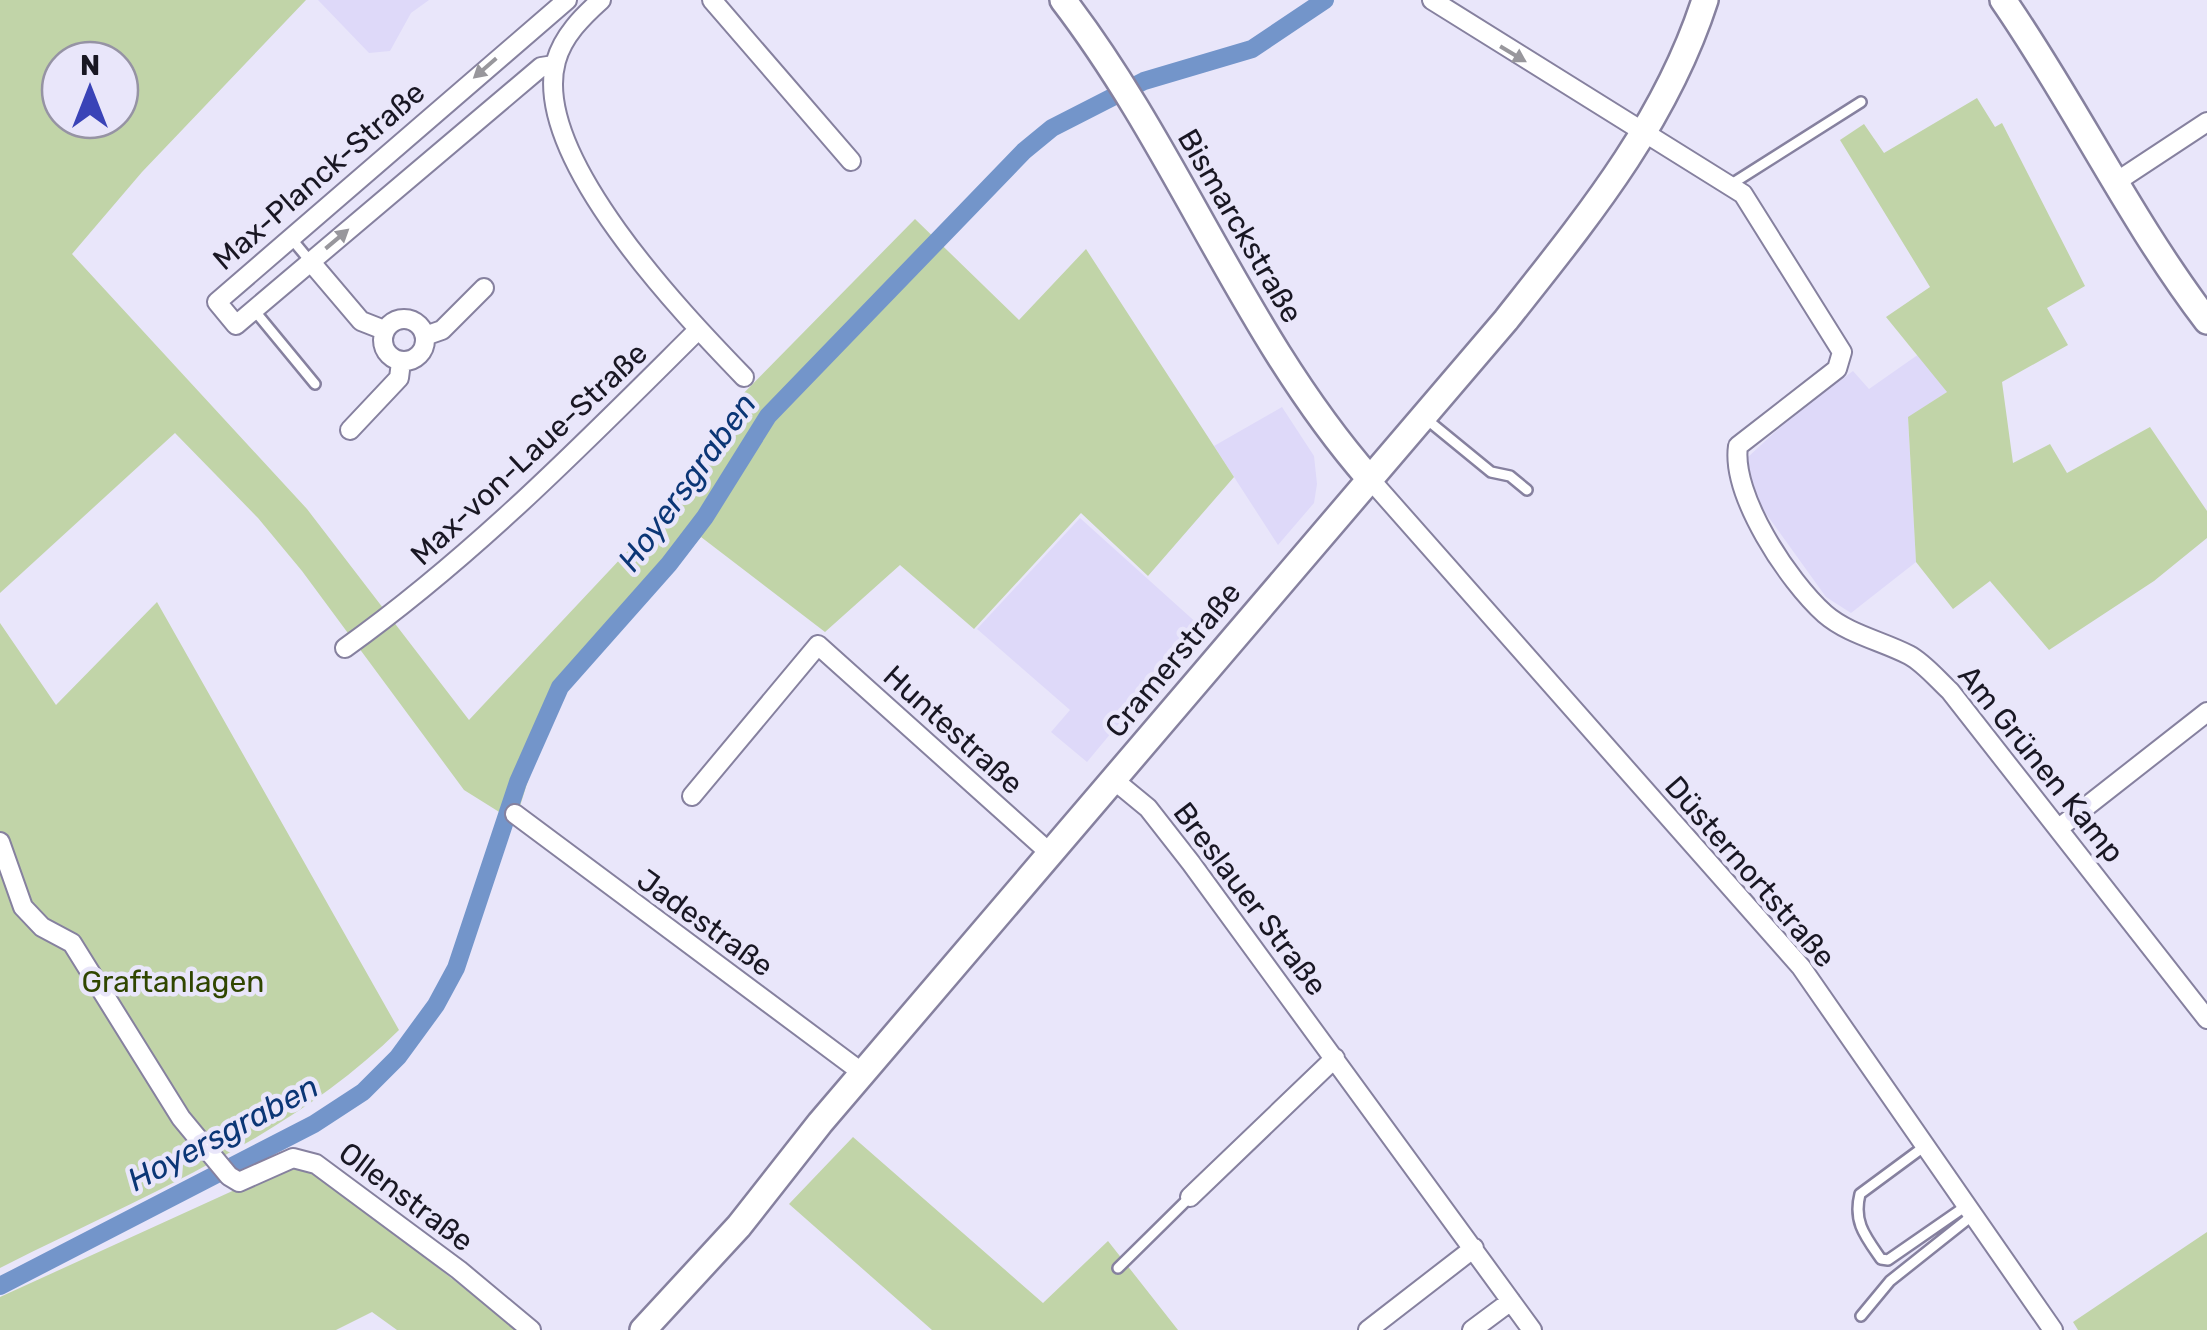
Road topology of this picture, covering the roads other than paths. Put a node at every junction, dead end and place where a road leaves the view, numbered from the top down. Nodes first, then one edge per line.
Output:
1 (712, 0) edge
2 (1064, 0) edge
3 (1432, 0) edge
4 (1705, 0) edge
5 (2003, 0) edge
6 (596, 1) edge
7 (563, 2) edge
8 (554, 65) junction
9 (1861, 102) dead end
10 (2207, 122) edge
11 (1645, 133) junction
12 (851, 161) dead end
13 (2116, 182) junction
14 (1730, 185) junction
15 (290, 237) junction
16 (310, 261) junction
17 (484, 288) dead end
18 (254, 310) junction
19 (2207, 321) edge
20 (384, 330) junction
21 (698, 330) junction
22 (425, 336) junction
23 (401, 362) junction
24 (744, 376) dead end
25 (315, 384) dead end
26 (1423, 416) junction
27 (350, 430) dead end
28 (1369, 478) junction
29 (1527, 490) dead end
30 (345, 648) dead end
31 (2207, 712) edge
32 (1114, 780) junction
33 (692, 796) dead end
34 (516, 814) dead end
35 (2059, 828) junction
36 (0, 842) edge
37 (1052, 854) junction
38 (2207, 1019) edge
39 (1335, 1058) junction
40 (864, 1074) junction
41 (1925, 1146) junction
42 (1190, 1197) joint
43 (1969, 1210) junction
44 (1474, 1248) junction
45 (1118, 1268) dead end
46 (1511, 1302) junction
47 (1860, 1316) dead end
48 (530, 1330) edge
49 (643, 1330) edge
50 (1368, 1330) edge
51 (1472, 1330) edge
52 (1532, 1330) edge
53 (2054, 1330) edge

1 - 12 street
2 - 28 main road, Bismarckstraße
3 -> 11 street, Am Grünen Kamp
4 - 11 main road, Cramerstraße
5 - 13 main road
6 - 8 street
7 -> 15 street, Max-Planck-Straße
16 -> 8 street, Max-Planck-Straße
8 - 21 street
9 - 14 lane
10 - 13 street
11 - 14 street, Am Grünen Kamp
11 - 26 main road, Cramerstraße
13 - 19 main road
14 - 35 street, Am Grünen Kamp
15 - 16 lane
15 - 18 street, Max-Planck-Straße
16 - 18 street, Max-Planck-Straße
16 - 20 street
17 - 22 street
18 - 25 lane
20 - 22 street
20 - 23 street
21 - 24 street
21 - 30 street, Max-von-Laue-Straße
22 - 23 street
23 - 27 street
26 - 28 main road, Cramerstraße
26 - 29 lane
28 - 32 main road, Cramerstraße
28 - 41 street, Düsternortstraße
31 - 35 street
32 - 37 main road, Cramerstraße
32 - 39 street, Breslauer Straße
33 - 37 street, Huntestraße
34 - 40 street, Jadestraße
35 - 38 street, Am Grünen Kamp
36 - 48 street, Ollenstraße
37 - 40 main road, Cramerstraße
39 - 42 street
39 - 44 street, Breslauer Straße
40 - 49 main road, Cramerstraße
41 - 43 street, Düsternortstraße
41 - 43 lane
42 - 45 lane
43 - 47 lane
43 - 53 street, Düsternortstraße
44 - 46 street, Breslauer Straße
44 - 50 street
46 - 51 street
46 - 52 street, Breslauer Straße

